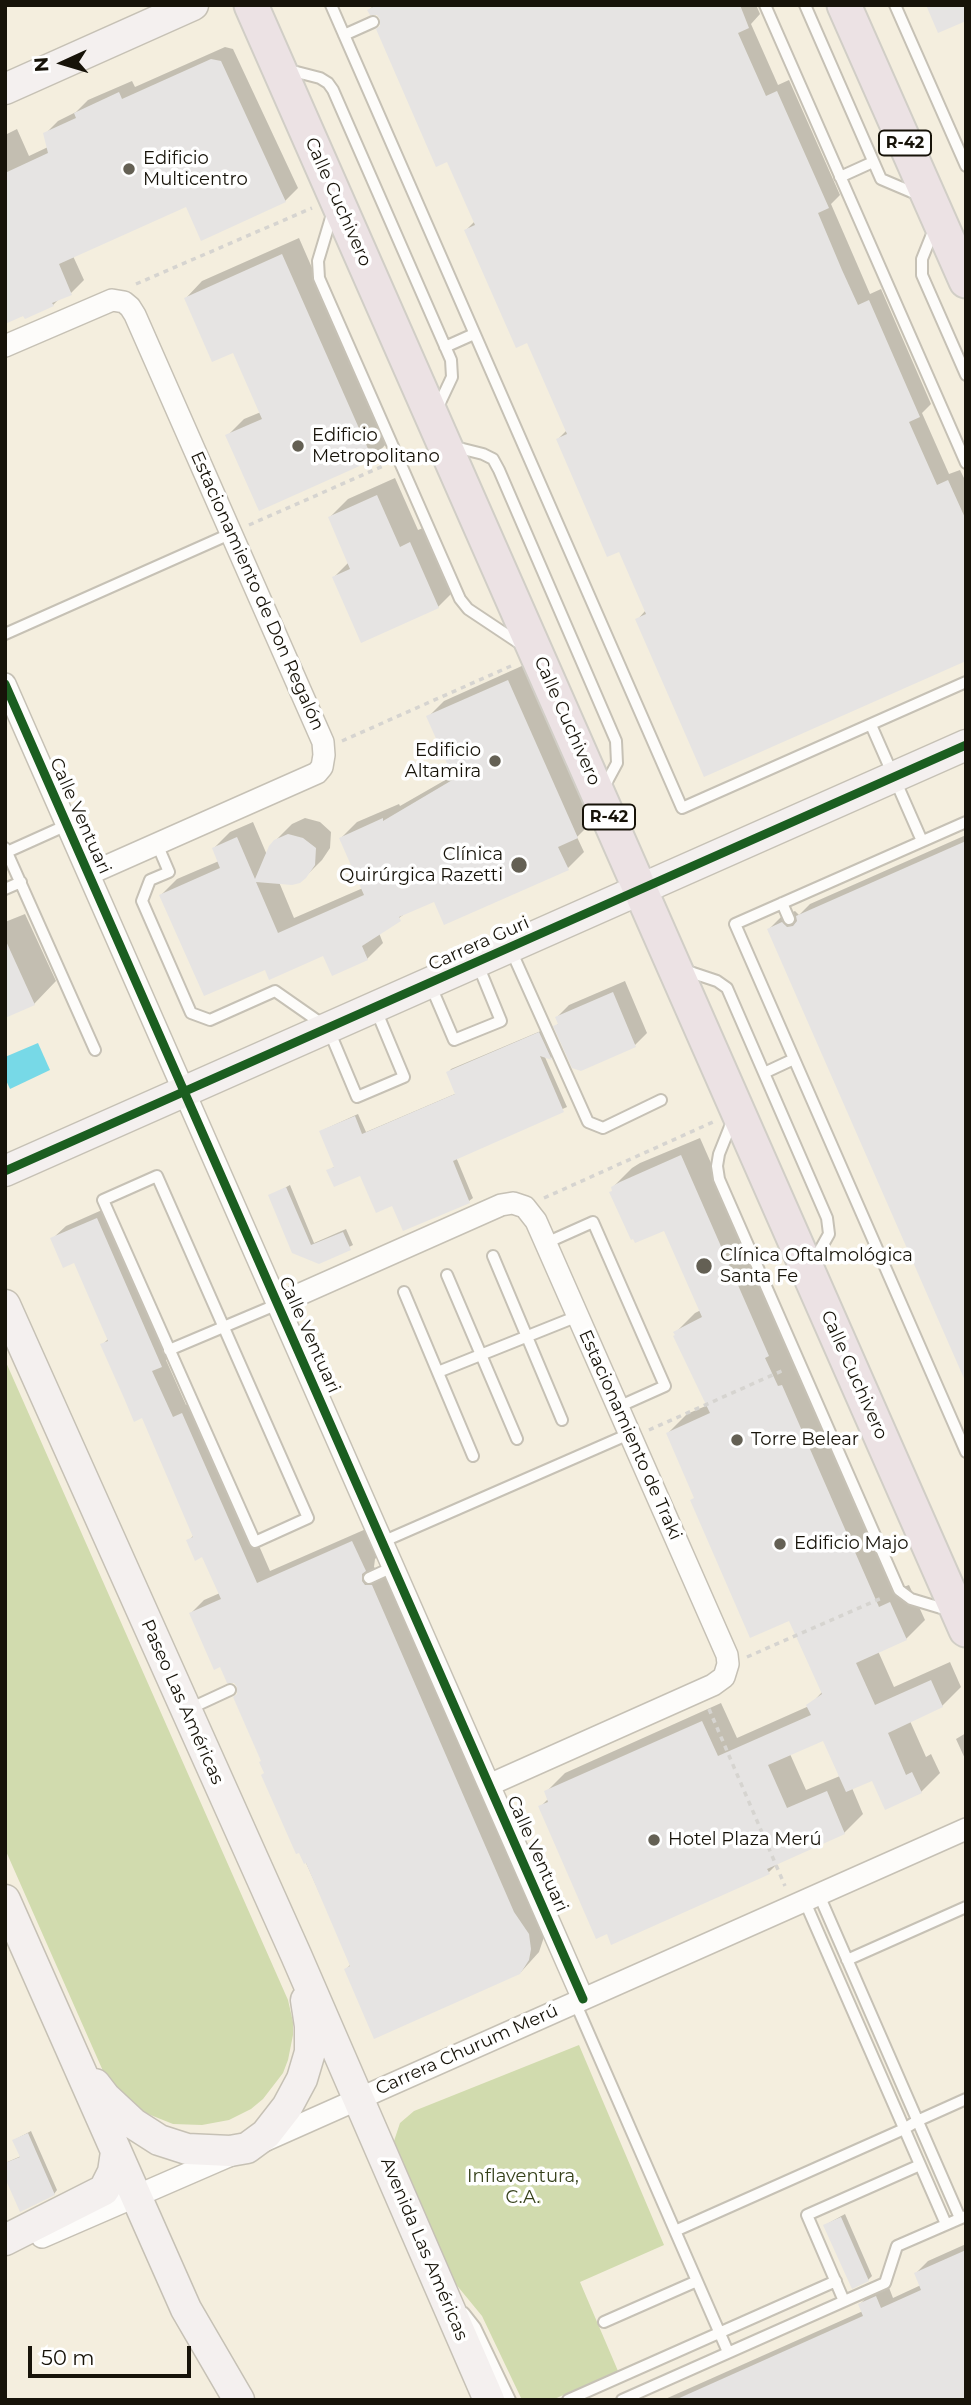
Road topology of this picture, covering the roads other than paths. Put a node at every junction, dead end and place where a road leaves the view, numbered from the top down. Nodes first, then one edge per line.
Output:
1 (193, 5) edge
2 (251, 5) edge
3 (331, 5) edge
4 (765, 5) edge
5 (805, 5) edge
6 (844, 5) edge
7 (895, 5) edge
8 (373, 22) dead end
9 (344, 35) junction
10 (279, 68) junction
11 (5, 89) edge
12 (873, 162) junction
13 (966, 166) edge
14 (840, 177) junction
15 (336, 198) junction
16 (934, 209) junction
17 (966, 281) edge
18 (474, 334) junction
19 (5, 346) edge
20 (445, 347) junction
21 (966, 375) edge
22 (439, 431) junction
23 (966, 464) edge
24 (232, 533) junction
25 (5, 634) edge
26 (537, 655) junction
27 (966, 682) edge
28 (5, 684) edge
29 (871, 725) junction
30 (966, 745) edge
31 (894, 777) junction
32 (600, 796) junction
33 (966, 822) edge
34 (67, 825) junction
35 (922, 841) junction
36 (157, 844) junction
37 (6, 850) edge
38 (89, 874) junction
39 (20, 882) junction
40 (5, 889) edge
41 (640, 890) junction
42 (782, 903) junction
43 (789, 919) dead end
44 (510, 948) junction
45 (477, 962) junction
46 (674, 967) junction
47 (430, 983) junction
48 (375, 1007) junction
49 (328, 1028) junction
50 (95, 1050) dead end
51 (794, 1059) junction
52 (764, 1073) junction
53 (184, 1092) junction
54 (660, 1100) dead end
55 (737, 1111) junction
56 (5, 1171) edge
57 (546, 1243) junction
58 (493, 1256) dead end
59 (808, 1271) junction
60 (447, 1275) dead end
61 (404, 1293) dead end
62 (278, 1304) junction
63 (5, 1305) edge
64 (578, 1316) junction
65 (223, 1327) junction
66 (527, 1336) junction
67 (169, 1349) junction
68 (481, 1355) junction
69 (438, 1372) junction
70 (618, 1407) junction
71 (562, 1420) dead end
72 (630, 1436) junction
73 (517, 1439) dead end
74 (966, 1452) edge
75 (473, 1456) dead end
76 (382, 1542) junction
77 (393, 1567) junction
78 (369, 1578) dead end
79 (962, 1621) edge
80 (230, 1690) dead end
81 (186, 1710) junction
82 (489, 1785) junction
83 (966, 1829) edge
84 (5, 1900) edge
85 (806, 1901) junction
86 (966, 1907) edge
87 (296, 1955) junction
88 (847, 1960) junction
89 (579, 2001) junction
90 (872, 2015) junction
91 (858, 2021) junction
92 (74, 2055) junction
93 (359, 2098) junction
94 (966, 2099) edge
95 (918, 2120) junction
96 (904, 2129) junction
97 (247, 2148) junction
98 (116, 2152) junction
99 (920, 2165) junction
100 (135, 2195) junction
101 (963, 2217) edge
102 (946, 2224) junction
103 (675, 2231) junction
104 (5, 2240) edge
105 (5, 2253) edge
106 (697, 2281) junction
107 (836, 2281) junction
108 (438, 2282) junction
109 (845, 2301) junction
110 (604, 2322) dead end
111 (720, 2333) junction
112 (728, 2353) junction
113 (239, 2400) edge
114 (489, 2400) edge
115 (510, 2400) edge
116 (568, 2400) edge
117 (622, 2400) edge

1 - 11 main road
2 - 10 main road, Calle Cuchivero / R-42
3 - 9 lane
4 - 14 lane
5 - 12 lane
6 - 16 main road, R-42
7 - 13 lane
8 - 9 lane
9 - 18 lane
10 - 15 main road, Calle Cuchivero / R-42
10 - 20 lane
12 - 14 lane
12 - 16 lane
14 - 23 lane
15 - 22 main road, Calle Cuchivero / R-42
15 - 26 lane
16 - 17 main road, R-42
16 - 21 lane
18 - 20 lane
18 - 29 lane
19 - 24 street, Estacionamiento de Don Regalón
20 - 22 lane
22 - 26 main road, Calle Cuchivero / R-42
22 - 32 lane
24 - 25 lane
24 - 36 street, Estacionamiento de Don Regalón
26 - 32 main road, Calle Cuchivero / R-42
27 - 29 lane
28 - 34 street, Calle Ventuari
29 - 31 lane
30 - 31 main road, Carrera Guri
31 - 35 lane
31 - 41 main road, Carrera Guri
32 - 41 main road, Calle Cuchivero / R-42
33 - 35 lane
34 - 37 lane
34 - 38 street, Calle Ventuari
35 - 42 lane
36 - 38 street, Estacionamiento de Don Regalón
36 - 49 lane
37 - 39 lane
38 - 53 street, Calle Ventuari
39 - 40 lane
39 - 50 lane
41 - 44 main road, Carrera Guri
41 - 46 main road, Calle Cuchivero / R-42
42 - 43 lane
42 - 51 lane
44 - 45 main road, Carrera Guri
44 - 54 lane
45 - 47 main road, Carrera Guri
45 - 47 lane
46 - 52 lane
46 - 55 main road, Calle Cuchivero / R-42
47 - 48 main road, Carrera Guri
48 - 49 main road, Carrera Guri
48 - 49 lane
49 - 53 main road, Carrera Guri
51 - 52 lane
51 - 74 lane
52 - 59 lane
53 - 56 main road, Carrera Guri
53 - 62 street, Calle Ventuari
55 - 59 main road, Calle Cuchivero / R-42
55 - 79 lane
57 - 62 street, Estacionamiento de Traki
57 - 64 street, Estacionamiento de Traki
57 - 70 lane
58 - 66 lane
59 - 79 main road, Calle Cuchivero / R-42
60 - 68 lane
61 - 69 lane
62 - 65 lane
62 - 76 street, Calle Ventuari
63 - 81 main road, Paseo Las Américas
64 - 66 lane
64 - 70 street, Estacionamiento de Traki
65 - 67 lane
65 - 67 lane
65 - 67 lane
66 - 68 lane
66 - 71 lane
68 - 69 lane
68 - 73 lane
69 - 75 lane
70 - 72 street, Estacionamiento de Traki
72 - 76 lane
72 - 82 street, Estacionamiento de Traki
76 - 77 street, Calle Ventuari
77 - 78 lane
77 - 82 street, Calle Ventuari
80 - 81 lane
81 - 87 main road, Paseo Las Américas
82 - 89 street, Calle Ventuari
83 - 85 street, Carrera Churum Merú
84 - 92 main road
85 - 88 lane
85 - 89 street, Carrera Churum Merú
85 - 91 lane
86 - 88 lane
87 - 93 main road, Paseo Las Américas
87 - 97 main road
88 - 90 lane
89 - 93 street, Carrera Churum Merú
89 - 103 lane
90 - 91 lane
90 - 95 lane
91 - 96 lane
92 - 97 main road
92 - 98 main road
93 - 97 street, Carrera Churum Merú
93 - 108 main road, Avenida Las Américas
94 - 95 lane
95 - 96 lane
95 - 101 lane
96 - 99 lane
96 - 103 lane
97 - 100 street, Carrera Churum Merú
98 - 100 main road
98 - 104 main road
99 - 102 lane
99 - 107 lane
100 - 105 street, Carrera Churum Merú
100 - 113 main road
101 - 102 lane
102 - 109 lane
103 - 106 lane
106 - 110 lane
106 - 111 lane
107 - 109 lane
107 - 111 lane
108 - 114 main road, Avenida Las Américas
108 - 115 lane
109 - 112 lane
111 - 112 lane
111 - 116 lane
112 - 117 lane

